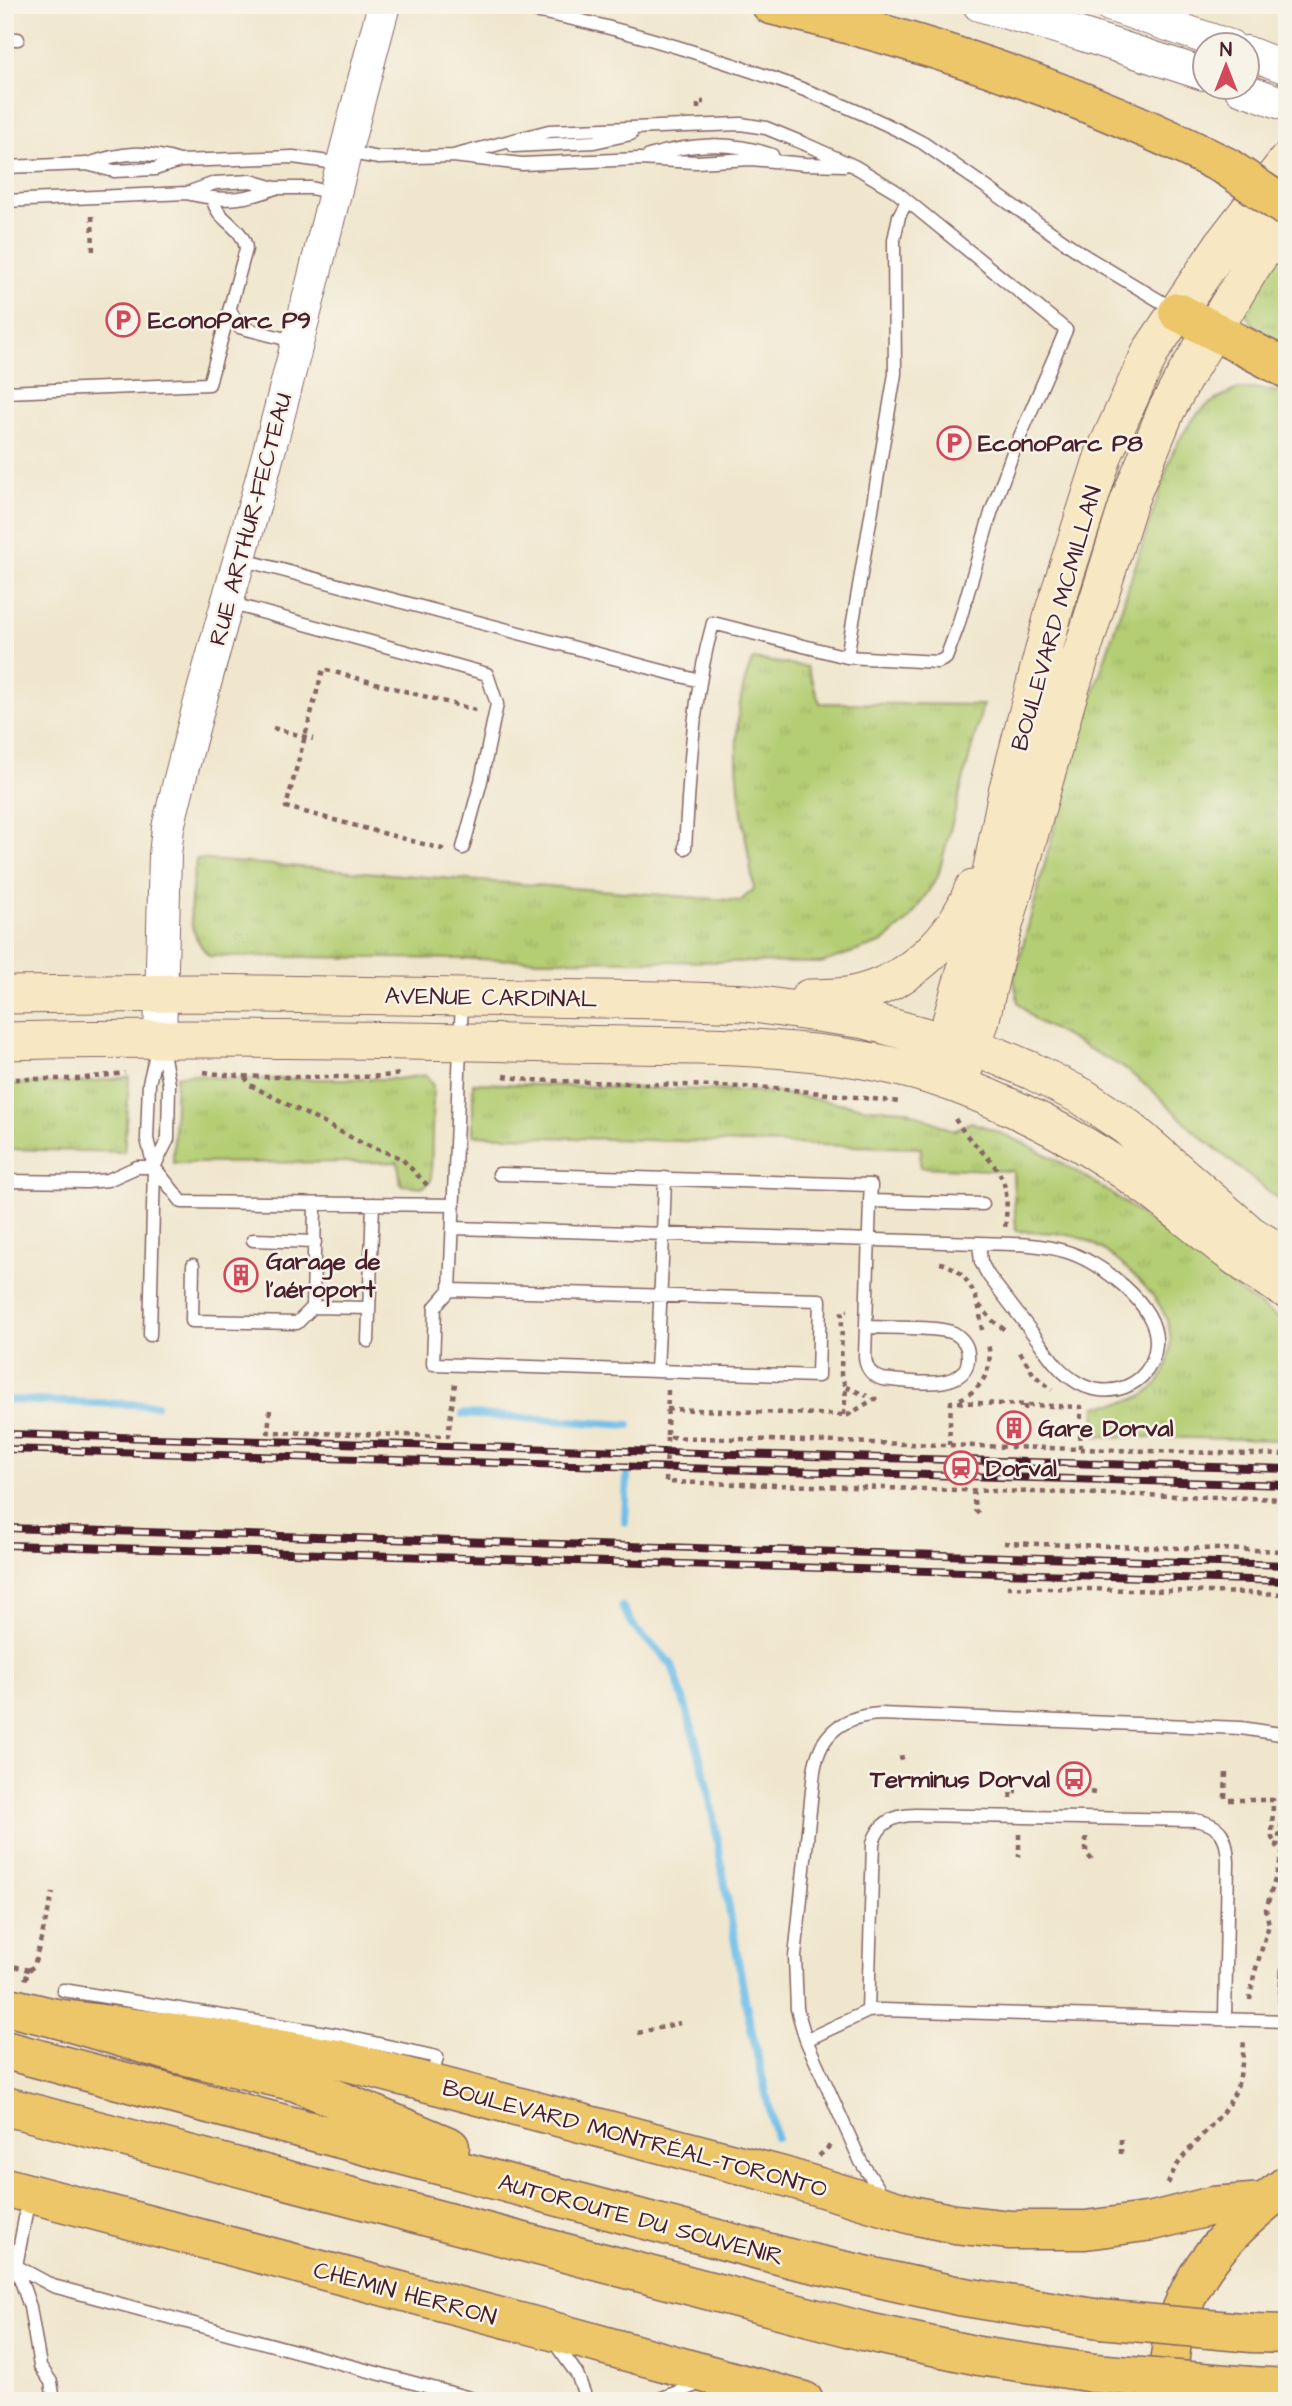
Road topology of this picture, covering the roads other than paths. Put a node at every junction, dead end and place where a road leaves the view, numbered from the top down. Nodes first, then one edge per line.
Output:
1 (384, 5) edge
2 (501, 5) edge
3 (771, 5) edge
4 (979, 5) edge
5 (1109, 5) edge
6 (1190, 32) edge
7 (1260, 57) edge
8 (1287, 68) edge
9 (1190, 69) edge
10 (1260, 95) edge
11 (1283, 104) edge
12 (816, 149) junction
13 (453, 156) junction
14 (1287, 161) edge
15 (811, 164) junction
16 (855, 166) junction
17 (5, 167) edge
18 (342, 170) junction
19 (275, 188) junction
20 (186, 194) junction
21 (212, 199) junction
22 (5, 201) edge
23 (907, 201) junction
24 (1287, 208) edge
25 (1287, 217) edge
26 (230, 310) junction
27 (1178, 312) junction
28 (1212, 331) junction
29 (298, 342) junction
30 (1287, 369) edge
31 (5, 392) edge
32 (240, 559) junction
33 (228, 603) junction
34 (846, 657) junction
35 (699, 681) junction
36 (1007, 792) junction
37 (463, 848) dead end
38 (685, 848) dead end
39 (162, 993) junction
40 (5, 995) edge
41 (462, 995) junction
42 (747, 1003) junction
43 (160, 1039) junction
44 (5, 1041) edge
45 (460, 1042) junction
46 (958, 1045) junction
47 (946, 1081) junction
48 (153, 1167) junction
49 (499, 1174) dead end
50 (665, 1178) junction
51 (5, 1181) edge
52 (870, 1200) junction
53 (316, 1204) junction
54 (373, 1205) junction
55 (454, 1205) junction
56 (983, 1205) dead end
57 (453, 1228) junction
58 (663, 1234) junction
59 (253, 1240) dead end
60 (869, 1241) junction
61 (315, 1242) junction
62 (979, 1243) junction
63 (1287, 1257) edge
64 (193, 1265) dead end
65 (450, 1290) junction
66 (1287, 1290) edge
67 (660, 1295) junction
68 (313, 1307) junction
69 (369, 1308) junction
70 (866, 1327) junction
71 (150, 1335) dead end
72 (368, 1341) dead end
73 (657, 1371) junction
74 (1287, 1735) edge
75 (1287, 1971) edge
76 (13, 1998) edge
77 (59, 2004) junction
78 (868, 2011) junction
79 (1225, 2018) junction
80 (1286, 2023) edge
81 (807, 2040) junction
82 (5, 2050) edge
83 (5, 2106) edge
84 (18, 2190) edge
85 (1275, 2193) edge
86 (583, 2205) junction
87 (892, 2208) junction
88 (16, 2266) junction
89 (538, 2328) junction
90 (1270, 2334) edge
91 (723, 2379) junction
92 (1287, 2388) edge
93 (54, 2401) edge
94 (481, 2401) edge
95 (587, 2401) edge
96 (654, 2401) edge
97 (804, 2401) edge
98 (1169, 2401) edge

1 - 18 street, RUE ARTHUR-FECTEAU
2 - 27 lane
3 - 24 main road, bridge
4 - 9 street
5 - 6 street
7 - 8 street
10 - 11 street
12 - 13 lane
12 - 15 lane
12 - 16 lane
13 - 15 lane
13 - 18 lane
14 - 27 main road, BOULEVARD MCMILLAN
15 - 16 lane
16 - 23 lane
17 - 18 lane
18 - 19 lane
18 - 29 street, RUE ARTHUR-FECTEAU
19 - 20 lane
19 - 21 lane
20 - 21 lane
20 - 22 lane
21 - 26 lane
23 - 34 lane
23 - 34 lane
25 - 28 main road, BOULEVARD MCMILLAN
26 - 29 lane
26 - 31 lane
27 - 28 main road
27 - 36 main road, BOULEVARD MCMILLAN
28 - 30 main road
28 - 46 main road, BOULEVARD MCMILLAN
29 - 32 street, RUE ARTHUR-FECTEAU
32 - 33 street, RUE ARTHUR-FECTEAU
32 - 35 lane
33 - 37 lane
33 - 39 street, RUE ARTHUR-FECTEAU
34 - 35 lane
35 - 38 lane
36 - 42 main road
36 - 46 main road, BOULEVARD MCMILLAN
39 - 40 main road, AVENUE CARDINAL
39 - 41 main road, AVENUE CARDINAL
39 - 43 street, RUE ARTHUR-FECTEAU
41 - 42 main road, AVENUE CARDINAL
41 - 45 lane
42 - 46 main road, AVENUE CARDINAL
43 - 44 main road, AVENUE CARDINAL
43 - 45 main road, AVENUE CARDINAL
43 - 48 lane
43 - 48 lane
45 - 47 main road, AVENUE CARDINAL
45 - 55 lane
46 - 47 main road, BOULEVARD MCMILLAN
46 - 63 main road, AVENUE CARDINAL
47 - 66 main road, AVENUE CARDINAL
48 - 51 lane
48 - 53 lane
48 - 71 lane
49 - 50 lane
50 - 52 lane
50 - 58 lane
52 - 56 lane
52 - 60 lane
53 - 54 lane
53 - 61 lane
54 - 55 lane
54 - 69 lane
55 - 57 lane
57 - 58 lane
57 - 65 lane
58 - 60 lane
58 - 67 lane
59 - 61 lane
60 - 62 lane
60 - 70 lane
61 - 68 lane
62 - 62 lane
64 - 68 lane
65 - 67 lane
65 - 73 lane
67 - 73 lane
67 - 73 lane
68 - 69 lane
69 - 72 lane
70 - 70 lane
74 - 81 lane
75 - 80 lane
76 - 77 main road, BOULEVARD MONTRÉAL-TORONTO
77 - 86 main road
77 - 87 main road, BOULEVARD MONTRÉAL-TORONTO
78 - 79 lane
78 - 79 lane
78 - 81 lane
79 - 80 lane
81 - 87 lane
82 - 86 main road, AUTOROUTE DU SOUVENIR
83 - 92 main road, bridge
84 - 88 lane
84 - 89 main road, CHEMIN HERRON
85 - 87 main road, BOULEVARD MONTRÉAL-TORONTO
85 - 98 main road
86 - 90 main road, AUTOROUTE DU SOUVENIR, bridge
88 - 93 lane
88 - 94 lane
89 - 91 main road, CHEMIN HERRON
89 - 95 lane
91 - 96 lane
91 - 97 main road, CHEMIN HERRON

